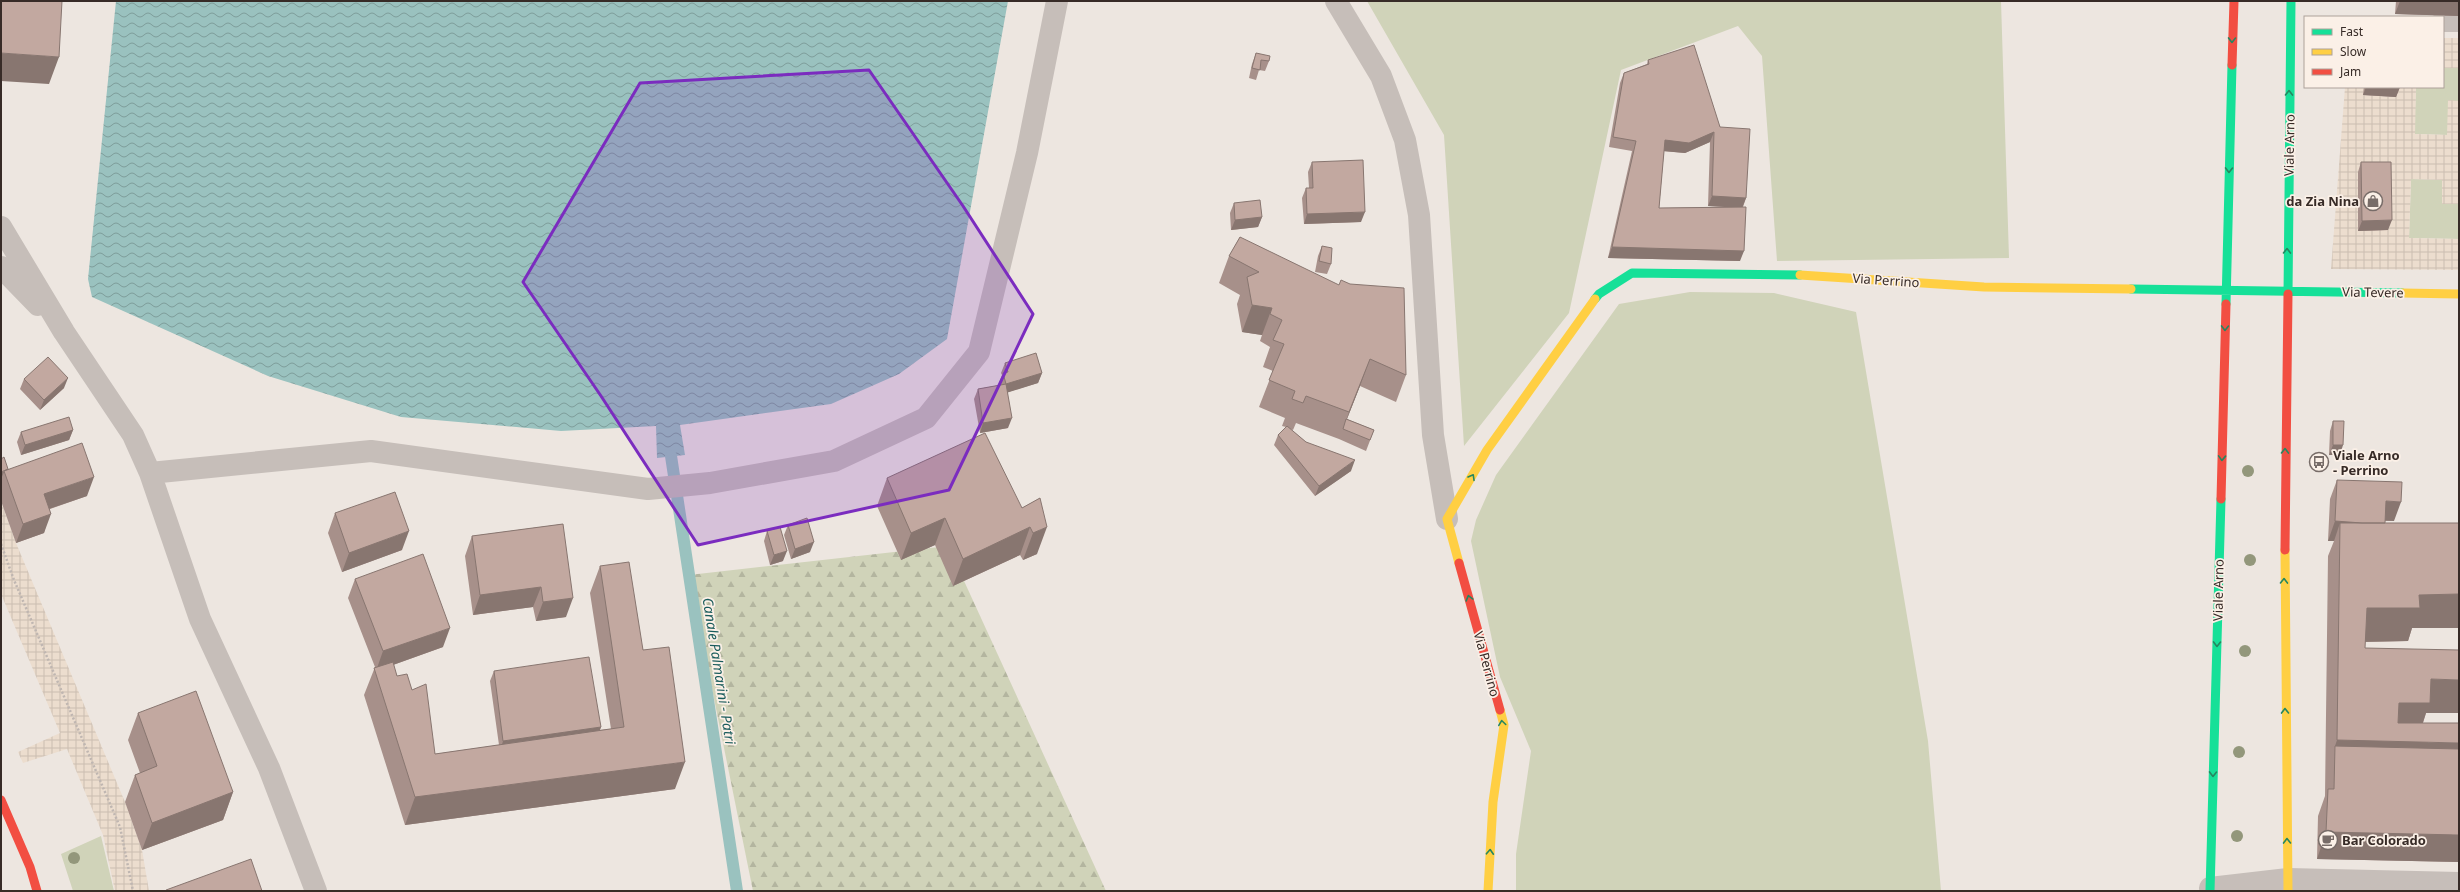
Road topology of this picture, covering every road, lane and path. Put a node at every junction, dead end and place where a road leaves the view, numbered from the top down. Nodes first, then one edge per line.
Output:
1 (1057, 1) edge
2 (1336, 1) edge
3 (2234, 1) edge
4 (2291, 1) edge
5 (2444, 21) edge
6 (2459, 21) edge
7 (2298, 22) edge
8 (1, 227) edge
9 (1, 267) edge
10 (2226, 289) junction
11 (2287, 290) junction
12 (2459, 294) edge
13 (64, 332) junction
14 (150, 473) junction
15 (1447, 519) junction
16 (1, 544) edge
17 (1, 800) edge
18 (2459, 883) edge
19 (2288, 885) edge
20 (2210, 890) edge
21 (36, 891) edge
22 (133, 891) edge
23 (316, 891) edge
24 (1488, 891) edge

1 - 14 street
2 - 15 street
3 -> 10 main road, Viale Arno
4 - 7 main road, Viale Arno
5 - 6 street
11 -> 7 main road, Viale Arno
8 - 13 street
9 - 13 street
10 - 11 main road
15 -> 10 main road, Via Perrino
10 -> 20 main road, Viale Arno
11 - 12 main road, Via Tevere
19 -> 11 main road, Viale Arno
13 - 14 street
14 - 23 street
24 -> 15 main road, Via Perrino
16 - 22 path
17 - 21 main road
18 - 19 street
19 - 20 street

